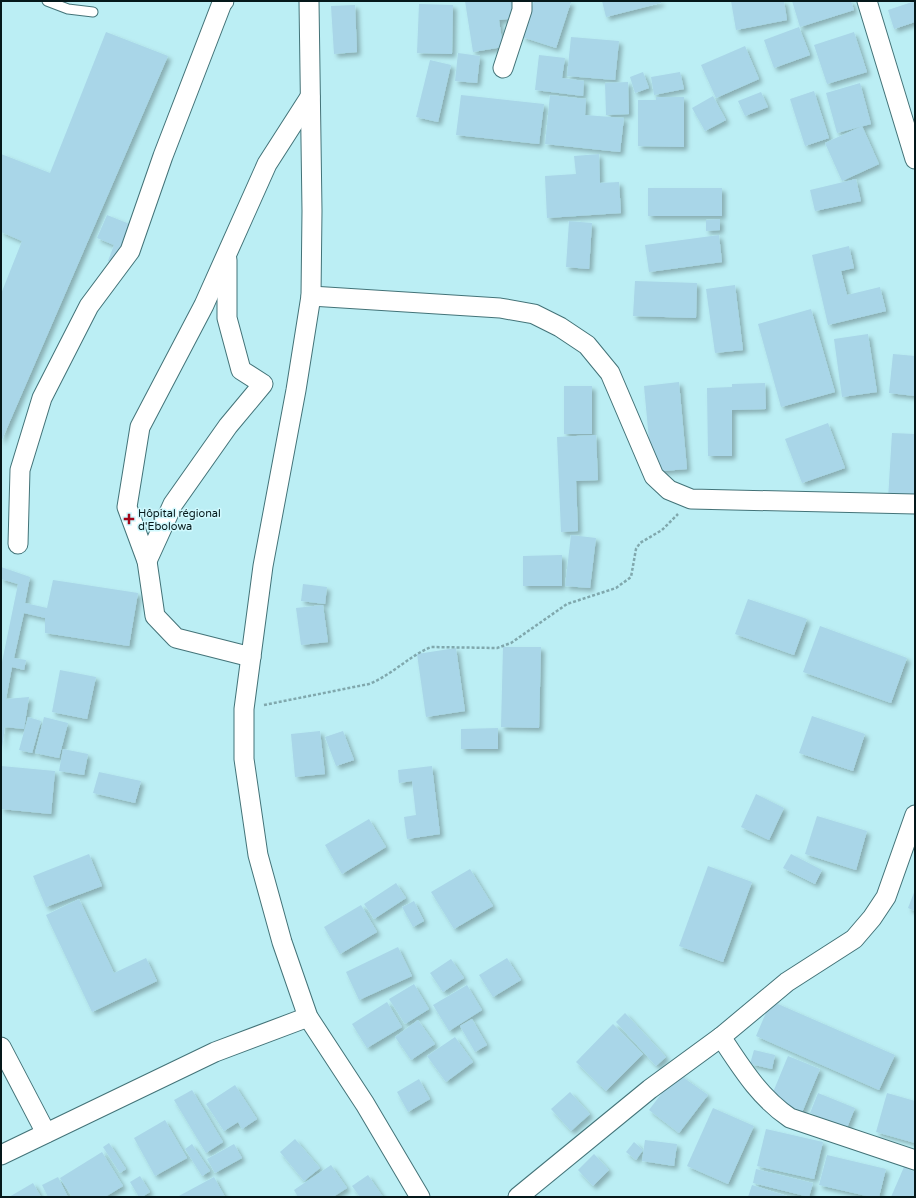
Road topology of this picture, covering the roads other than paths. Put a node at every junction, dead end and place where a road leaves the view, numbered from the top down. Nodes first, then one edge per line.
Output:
1 (48, 1) edge
2 (224, 1) edge
3 (309, 1) edge
4 (522, 1) edge
5 (867, 1) edge
6 (94, 12) dead end
7 (503, 68) dead end
8 (310, 97) junction
9 (915, 159) edge
10 (227, 254) junction
11 (311, 296) junction
12 (915, 504) edge
13 (18, 544) dead end
14 (147, 561) junction
15 (251, 657) junction
16 (915, 815) edge
17 (308, 1017) junction
18 (721, 1037) junction
19 (1, 1046) edge
20 (46, 1133) junction
21 (1, 1155) edge
22 (915, 1160) edge
23 (420, 1197) edge
24 (518, 1197) edge

1 - 6 lane
2 - 13 street
3 - 8 street
4 - 7 street
5 - 9 street
8 - 10 street
8 - 11 street
10 - 14 street
10 - 14 street
11 - 12 street
11 - 15 street
14 - 15 street
15 - 17 street
16 - 18 street
17 - 20 street
17 - 23 street
18 - 22 street
18 - 24 street
19 - 20 street
20 - 21 street

